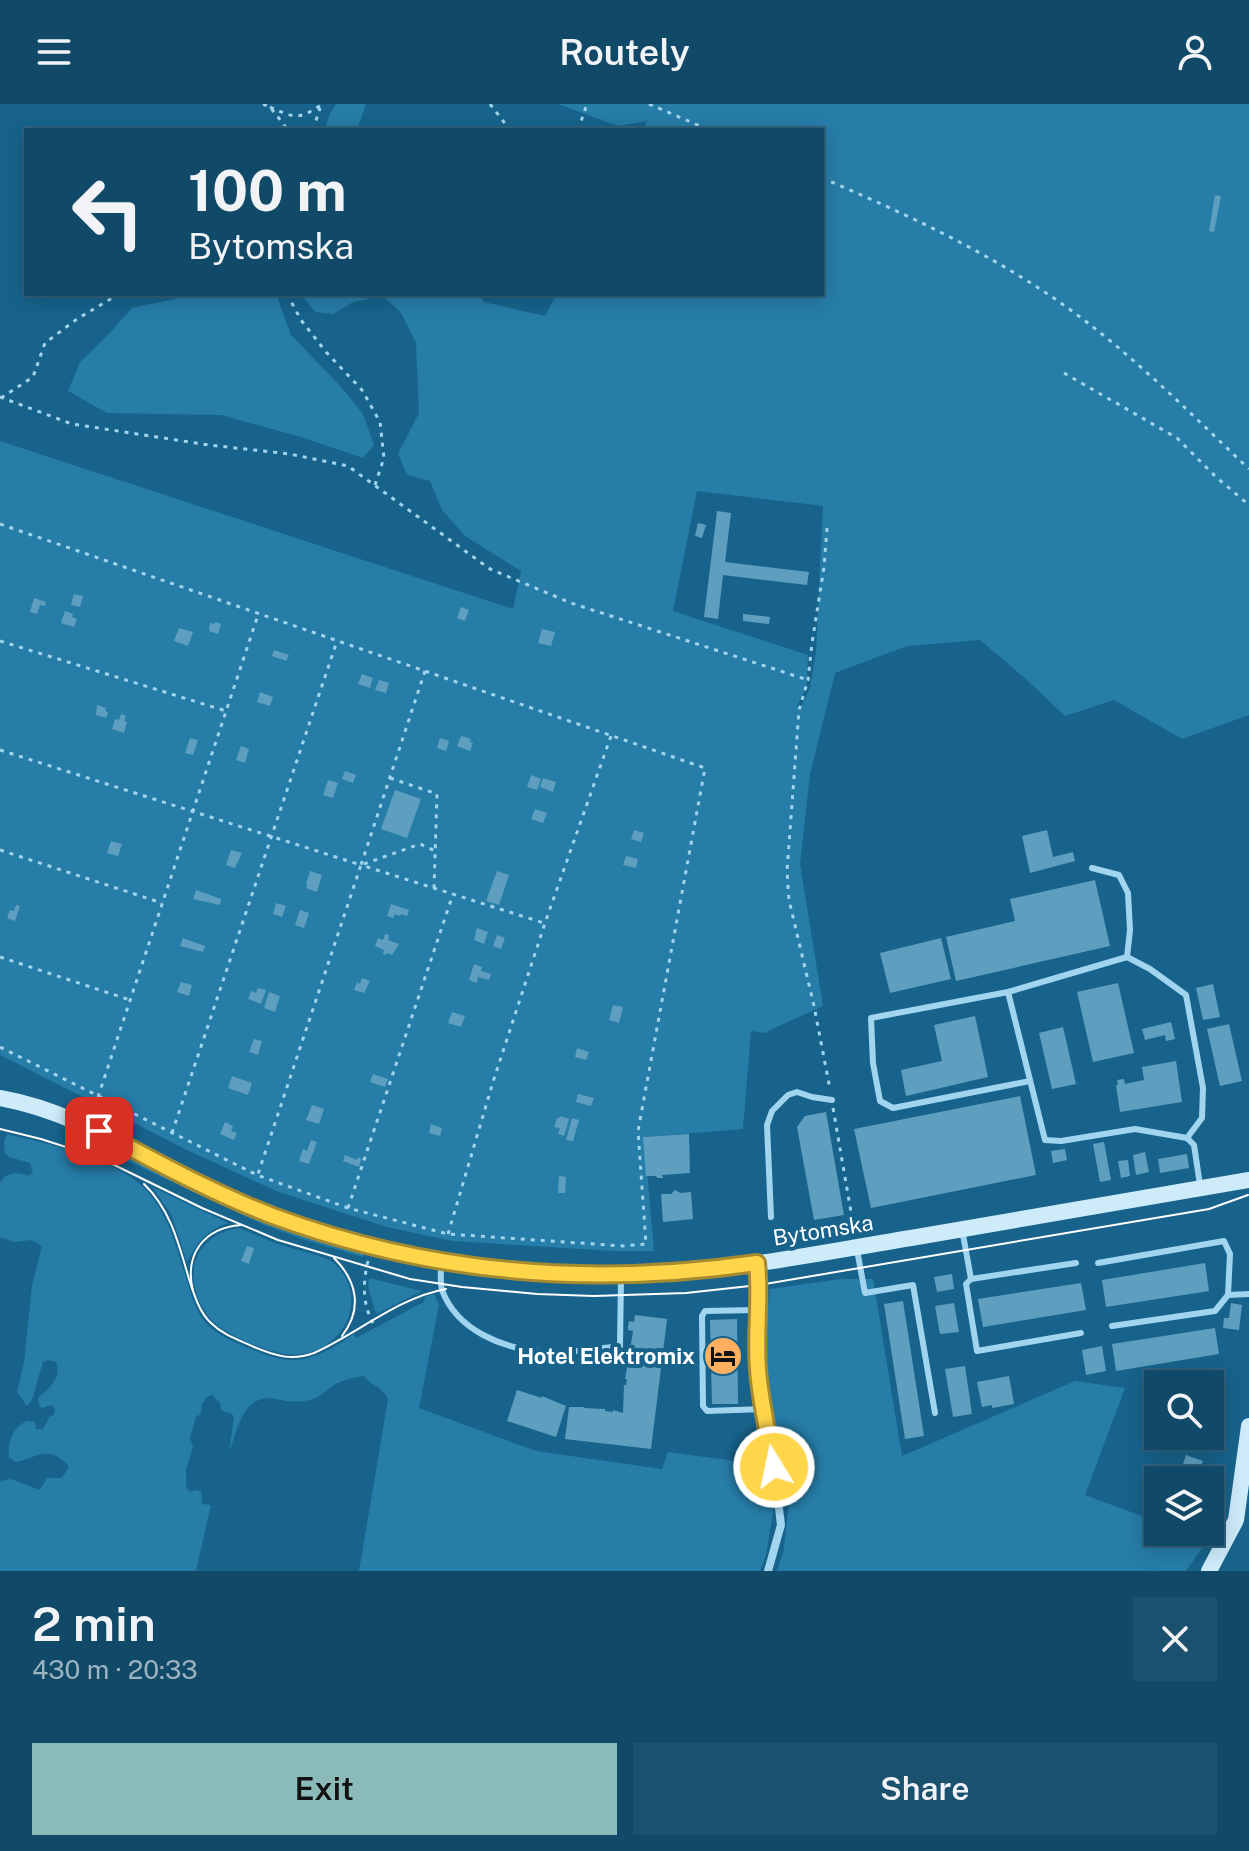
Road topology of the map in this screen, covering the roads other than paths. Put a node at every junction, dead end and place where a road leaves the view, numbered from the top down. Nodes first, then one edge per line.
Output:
1 (1092, 868) dead end
2 (1127, 957) junction
3 (1008, 992) junction
4 (1030, 1081) junction
5 (0, 1098) edge
6 (832, 1100) road end
7 (1187, 1138) junction
8 (1249, 1180) edge
9 (1201, 1189) junction
10 (771, 1217) dead end
11 (962, 1229) junction
12 (857, 1247) junction
13 (441, 1261) junction
14 (757, 1263) junction
15 (1076, 1263) dead end
16 (1098, 1263) dead end
17 (621, 1275) junction
18 (971, 1279) junction
19 (1249, 1294) edge
20 (1228, 1295) junction
21 (757, 1310) junction
22 (1112, 1326) dead end
23 (1081, 1333) dead end
24 (764, 1409) junction
25 (935, 1413) dead end
26 (1249, 1426) edge
27 (768, 1571) edge
28 (1209, 1571) edge

1 - 2 lane
2 - 3 lane
2 - 7 lane
3 - 4 lane
3 - 4 lane
4 - 7 lane
5 - 13 street, Bytomska
6 - 10 lane
7 - 9 lane
8 - 9 street, Bytomska
9 - 11 street, Bytomska
11 - 12 street, Bytomska
11 - 18 lane
12 - 14 street, Bytomska
12 - 25 lane
13 - 17 street, Bytomska
13 - 17 lane
14 - 17 street, Bytomska
14 - 21 street
15 - 18 lane
16 - 20 lane
18 - 23 lane
19 - 20 lane
20 - 22 lane
21 - 24 street
21 - 24 lane
24 - 27 street
26 - 28 street

